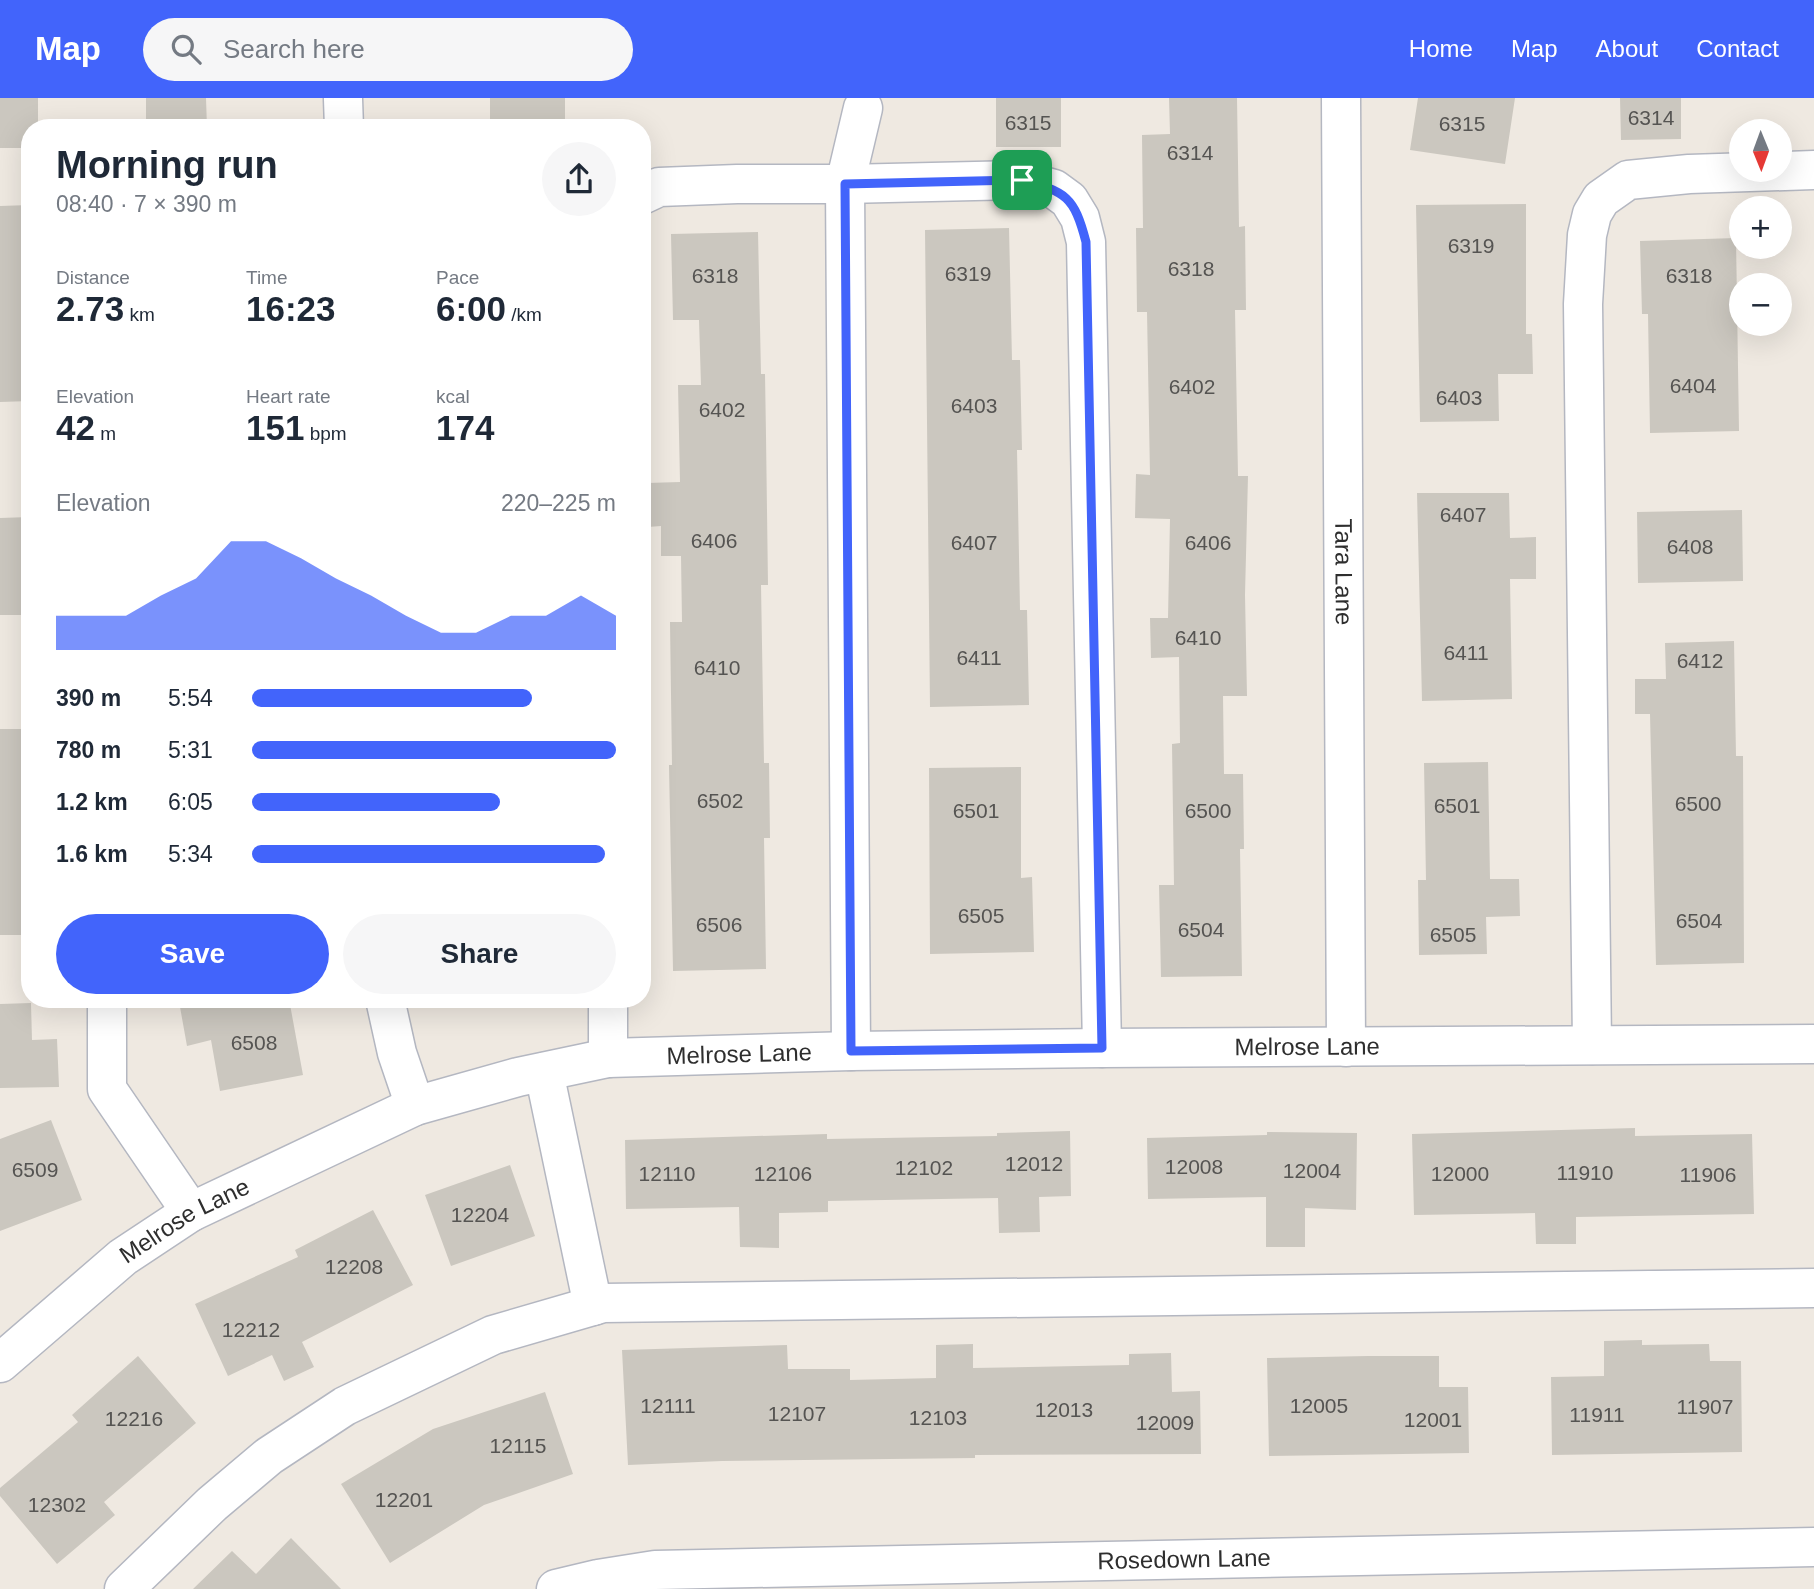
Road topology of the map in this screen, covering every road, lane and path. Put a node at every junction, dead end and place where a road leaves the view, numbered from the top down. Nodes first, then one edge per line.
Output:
1 (1341, 98) edge
2 (344, 99) edge
3 (863, 108) dead end
4 (344, 119) edge
5 (1814, 170) edge
6 (845, 184) junction
7 (651, 191) edge
8 (107, 1008) edge
9 (387, 1008) edge
10 (608, 1008) edge
11 (1814, 1044) edge
12 (1592, 1045) junction
13 (1346, 1047) junction
14 (1102, 1048) junction
15 (851, 1051) junction
16 (608, 1058) junction
17 (544, 1072) junction
18 (415, 1106) junction
19 (191, 1212) junction
20 (1814, 1288) edge
21 (593, 1306) junction
22 (0, 1363) edge
23 (1814, 1548) edge
24 (124, 1589) edge
25 (556, 1589) edge

1 - 13 street, Tara Lane
2 - 4 street
3 - 6 street
5 - 12 street
6 - 7 street
6 - 14 street
6 - 15 street
8 - 19 street
9 - 18 street
10 - 16 street
11 - 12 street, Melrose Lane
12 - 13 street, Melrose Lane
13 - 14 street, Melrose Lane
14 - 15 street, Melrose Lane
15 - 16 street, Melrose Lane
16 - 17 street, Melrose Lane
17 - 18 street, Melrose Lane
17 - 21 street
18 - 19 street, Melrose Lane
19 - 22 street, Melrose Lane
20 - 21 street
21 - 24 street
23 - 25 street, Rosedown Lane

